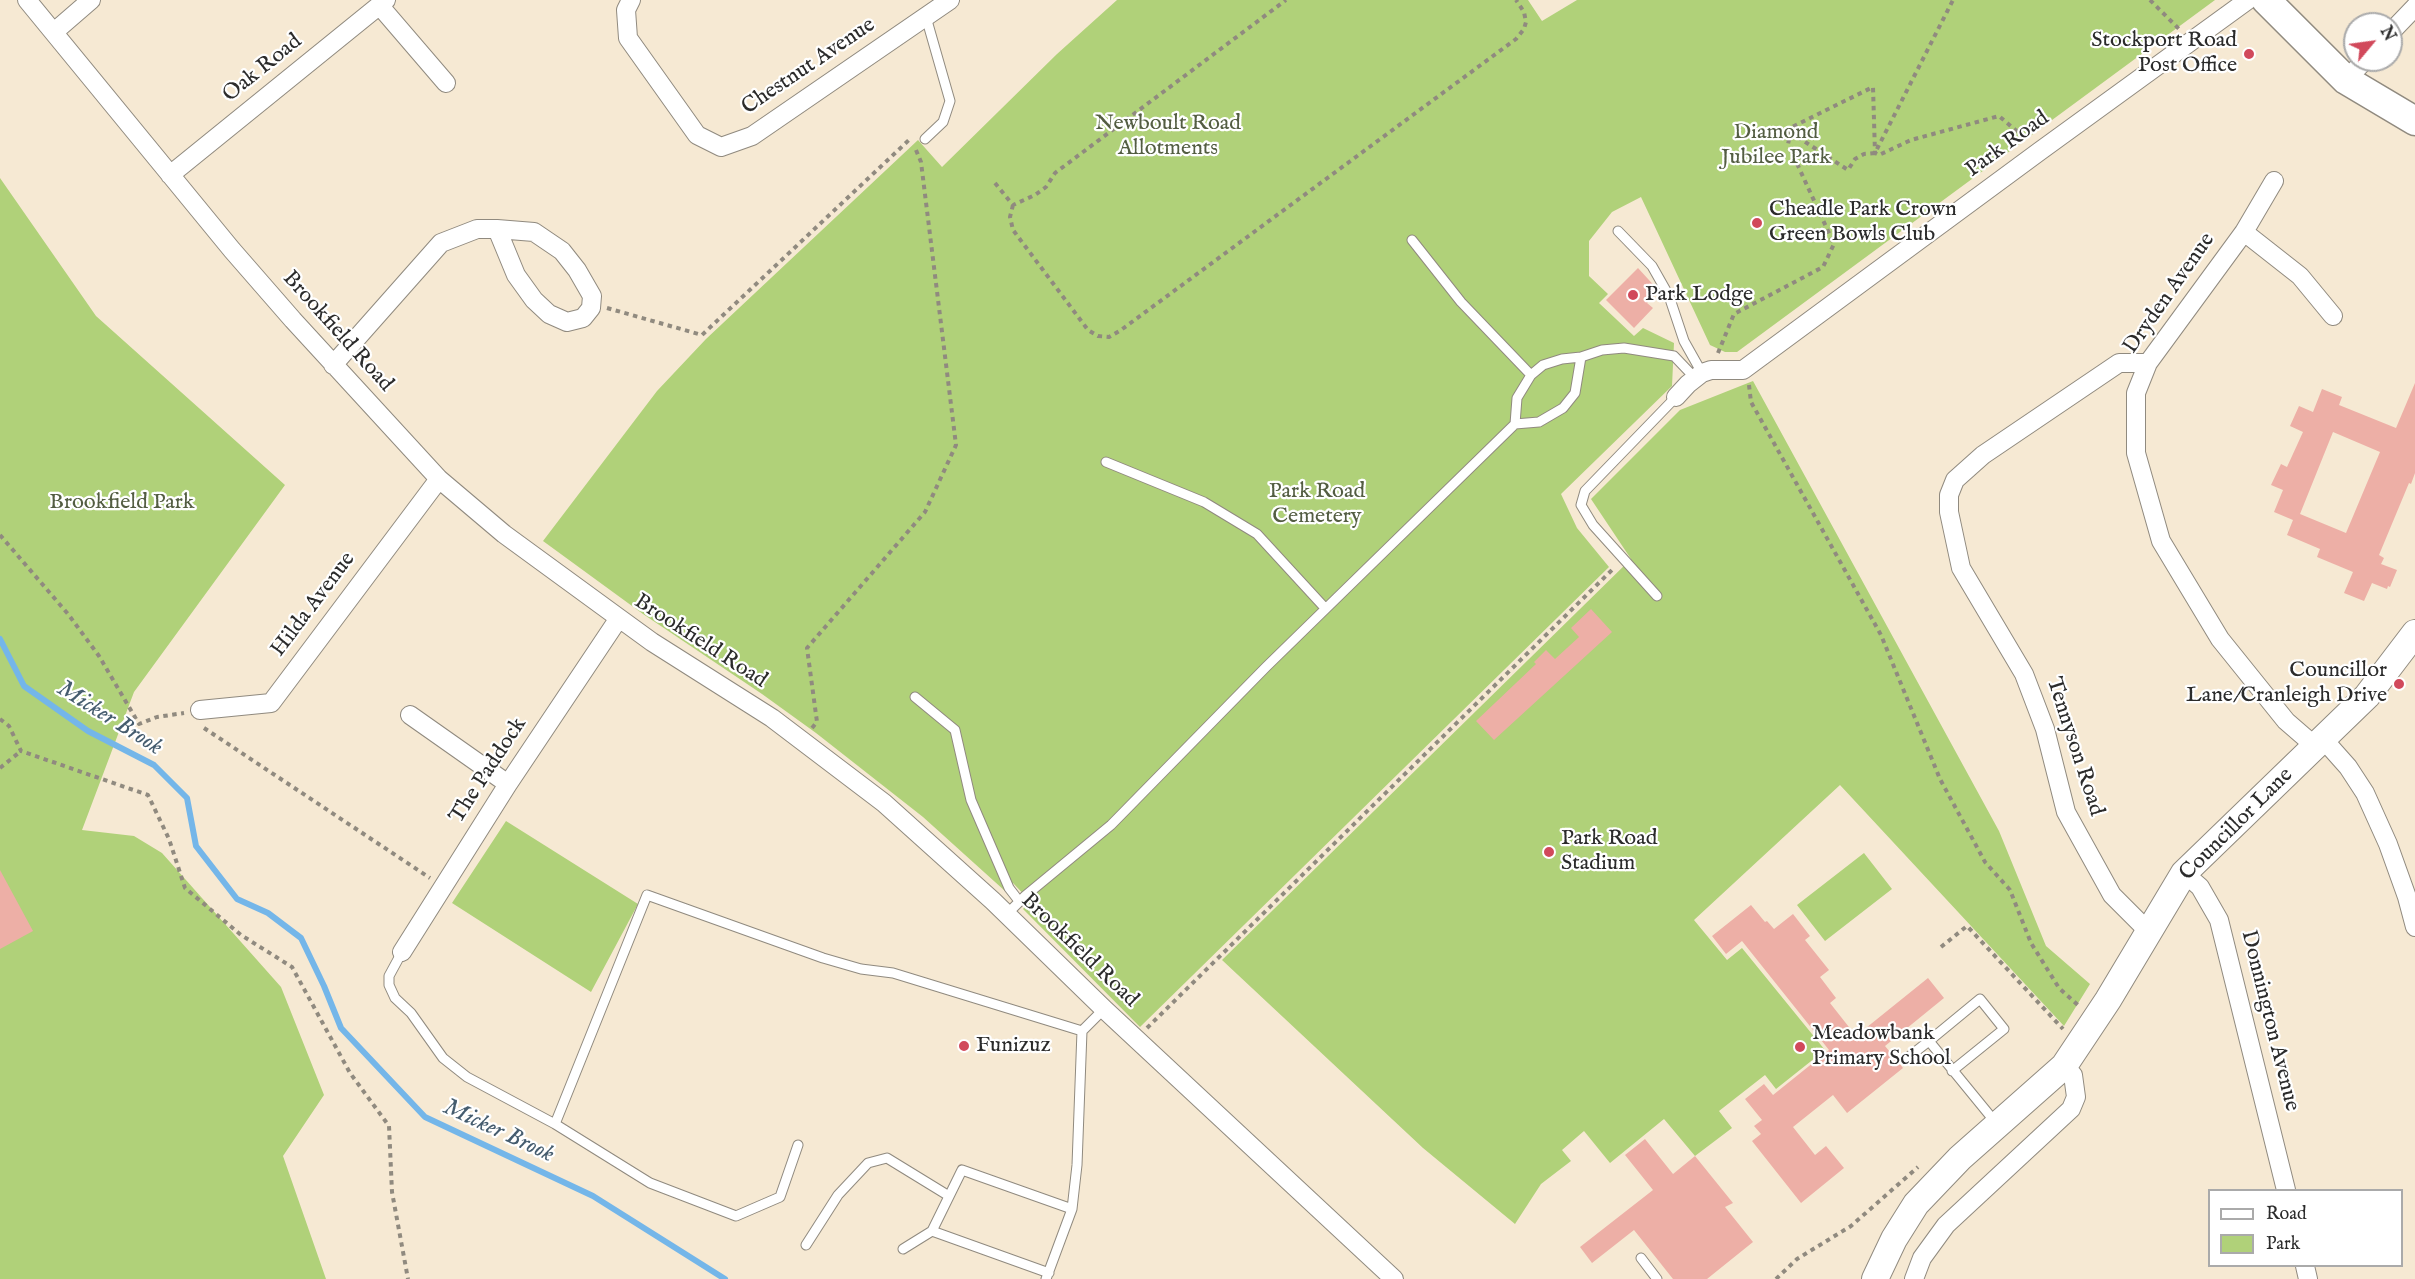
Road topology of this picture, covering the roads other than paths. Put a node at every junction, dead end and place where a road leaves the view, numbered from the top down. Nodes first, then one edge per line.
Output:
1 (27, 0) edge
2 (90, 0) edge
3 (631, 0) edge
4 (950, 0) edge
5 (2248, 0) edge
6 (2266, 0) edge
7 (382, 3) edge
8 (2415, 7) edge
9 (926, 17) junction
10 (2403, 20) edge
11 (54, 32) junction
12 (2343, 61) edge
13 (2357, 72) edge
14 (446, 83) dead end
15 (2415, 121) edge
16 (925, 139) road end
17 (170, 175) junction
18 (2274, 181) dead end
19 (497, 229) junction
20 (1618, 231) dead end
21 (2244, 232) junction
22 (1412, 240) dead end
23 (2333, 316) dead end
24 (1581, 357) junction
25 (2148, 363) junction
26 (333, 365) junction
27 (1702, 374) junction
28 (1531, 375) junction
29 (1676, 397) joint
30 (1515, 424) junction
31 (1106, 462) dead end
32 (439, 479) junction
33 (1658, 596) dead end
34 (1325, 608) junction
35 (619, 618) junction
36 (2415, 633) edge
37 (915, 697) dead end
38 (410, 715) dead end
39 (194, 717) road end
40 (2320, 743) junction
41 (508, 784) junction
42 (2184, 873) junction
43 (1013, 908) junction
44 (2415, 927) edge
45 (2148, 931) junction
46 (402, 952) joint
47 (1104, 1009) junction
48 (1082, 1031) junction
49 (1929, 1041) junction
50 (1906, 1059) dead end
51 (2064, 1066) junction
52 (1952, 1071) junction
53 (555, 1124) junction
54 (1998, 1125) junction
55 (798, 1145) dead end
56 (2286, 1189) edge
57 (949, 1196) junction
58 (1072, 1209) junction
59 (932, 1231) junction
60 (806, 1245) dead end
61 (903, 1249) dead end
62 (1641, 1258) dead end
63 (1047, 1276) edge
64 (1394, 1279) edge
65 (1657, 1279) edge
66 (1875, 1279) edge
67 (1914, 1279) edge

1 - 11 street, Brookfield Road
2 - 11 street
3 - 9 street, Chestnut Avenue
4 - 9 street, Chestnut Avenue
5 - 27 street, Park Road
6 - 12 main road
7 - 14 street
7 - 17 street, Oak Road
8 - 10 street
9 - 16 lane
11 - 17 street, Brookfield Road
13 - 15 main road
17 - 26 street, Brookfield Road
18 - 21 street, Dryden Avenue
19 - 19 street
19 - 26 street
20 - 27 lane
21 - 23 street
21 - 25 street, Dryden Avenue
22 - 28 lane
24 - 27 lane
24 - 28 lane
24 - 30 lane
25 - 40 street, Dryden Avenue
25 - 45 street, Tennyson Road
26 - 32 street, Brookfield Road
27 - 29 street
28 - 30 lane
29 - 33 lane
30 - 34 lane
31 - 34 lane
32 - 35 street, Brookfield Road
32 - 39 street, Hilda Avenue
34 - 43 lane
35 - 41 street, The Paddock
35 - 43 street, Brookfield Road
36 - 40 street, Councillor Lane
37 - 43 lane
38 - 41 street
40 - 42 street, Councillor Lane
40 - 44 street, Dryden Avenue
41 - 46 street, The Paddock
42 - 45 street, Councillor Lane
42 - 56 street, Donnington Avenue
43 - 47 street, Brookfield Road
45 - 51 street, Councillor Lane
46 - 53 lane
47 - 48 lane
47 - 64 street, Brookfield Road
48 - 53 lane
48 - 58 lane
49 - 50 lane
49 - 52 lane
49 - 52 lane
51 - 54 street, Councillor Lane
51 - 67 street
52 - 54 lane
53 - 55 lane
54 - 66 street, Councillor Lane
57 - 58 lane
57 - 59 lane
57 - 60 lane
58 - 63 lane
59 - 61 lane
59 - 63 lane
62 - 65 lane

